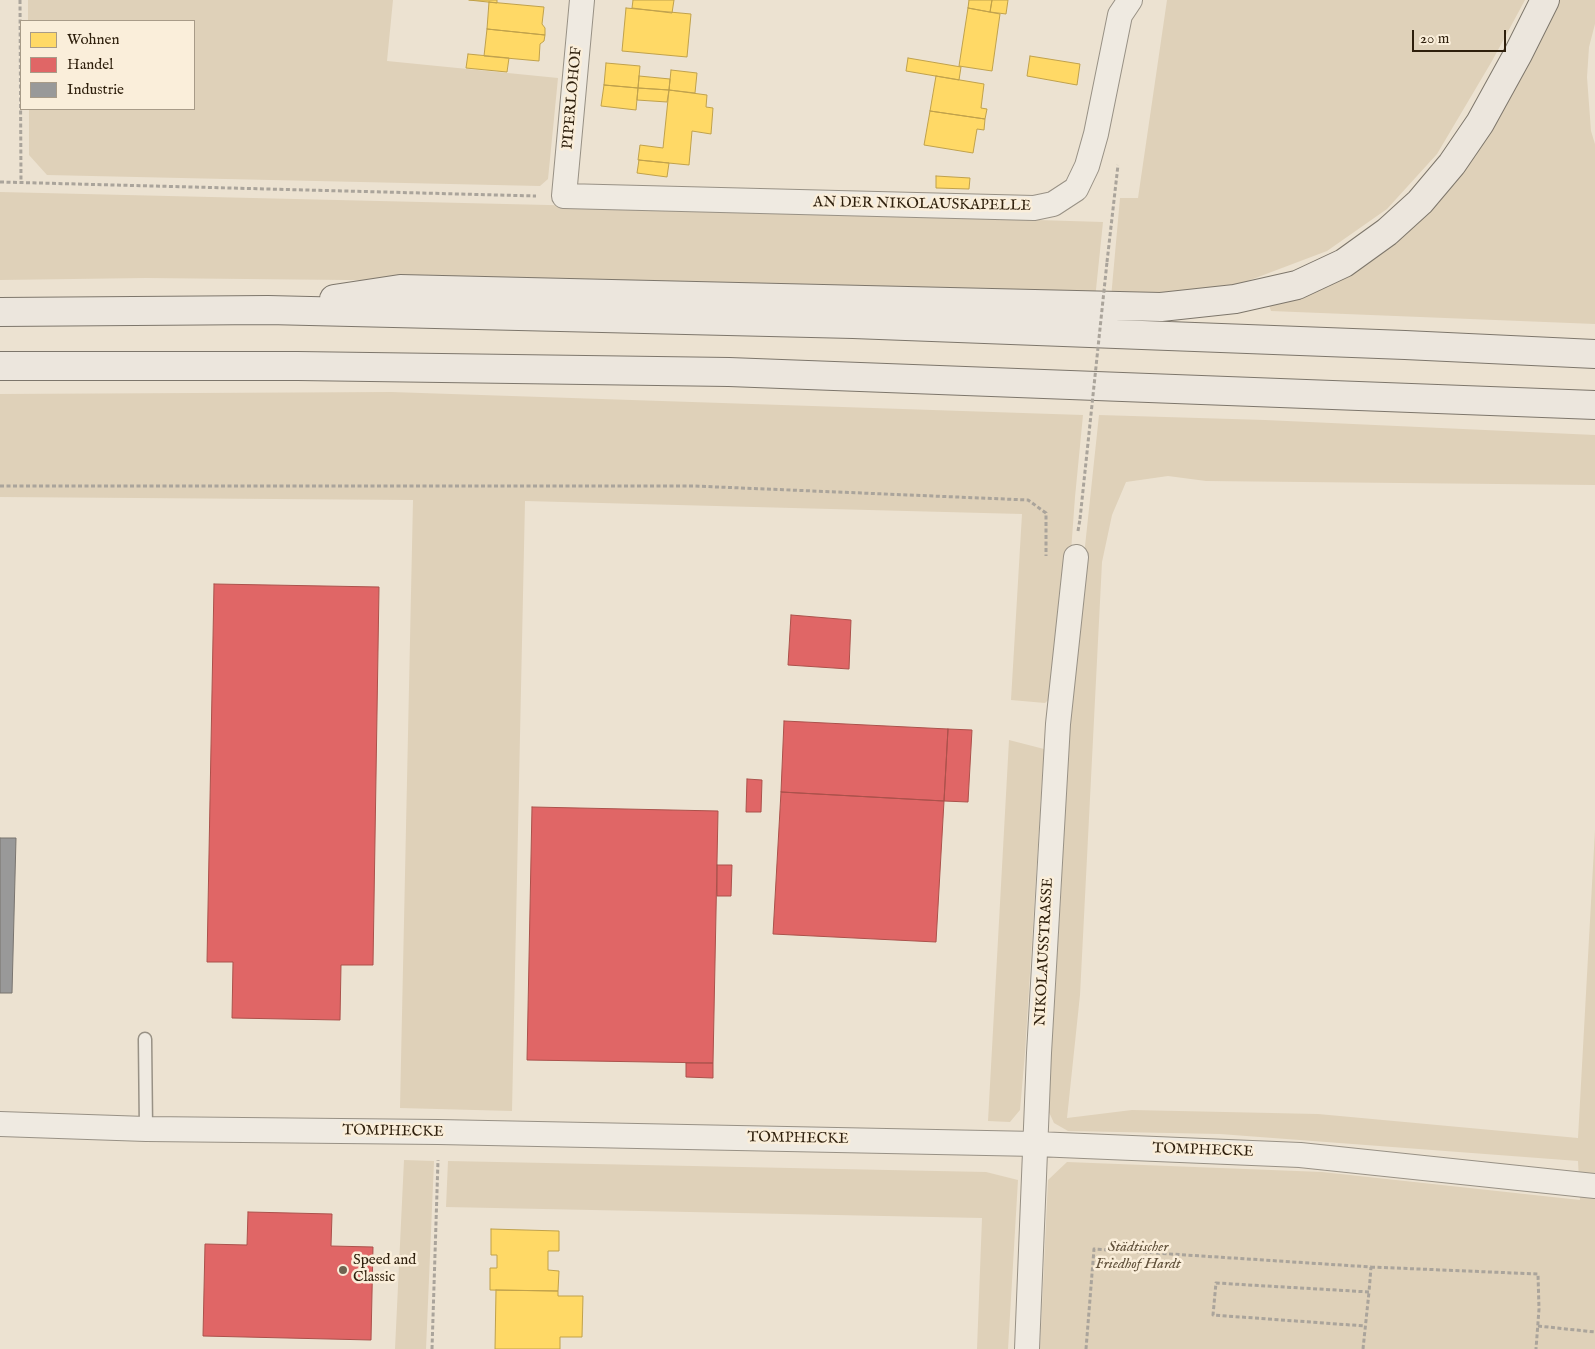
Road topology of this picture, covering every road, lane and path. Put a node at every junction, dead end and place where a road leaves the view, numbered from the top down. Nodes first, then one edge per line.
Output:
1 (20, 0) edge
2 (582, 0) edge
3 (1130, 0) edge
4 (1545, 0) edge
5 (20, 20) edge
6 (21, 110) edge
7 (0, 182) edge
8 (21, 183) junction
9 (564, 196) junction
10 (1107, 262) dead end
11 (268, 310) junction
12 (0, 312) edge
13 (1595, 354) edge
14 (0, 366) edge
15 (1595, 405) edge
16 (0, 486) edge
17 (1080, 519) dead end
18 (1076, 557) dead end
19 (1046, 562) dead end
20 (145, 1038) dead end
21 (0, 1124) edge
22 (146, 1129) junction
23 (438, 1132) junction
24 (1036, 1144) junction
25 (1593, 1186) edge
26 (1370, 1267) junction
27 (1369, 1292) junction
28 (1365, 1326) junction
29 (1538, 1326) junction
30 (1595, 1332) edge
31 (432, 1349) edge
32 (1026, 1349) edge
33 (1086, 1349) edge
34 (1363, 1349) edge
35 (1536, 1349) edge

1 - 5 path
2 - 9 street, PIPERLOHOF
3 - 9 street, AN DER NIKOLAUSKAPELLE
4 - 11 highway
6 - 8 path
7 - 8 path
8 - 9 path
10 - 17 path, bridge
11 - 12 highway
11 - 13 highway
14 - 15 highway
16 - 19 path
18 - 24 street, NIKOLAUSSTRASSE
20 - 22 lane
21 - 22 street, TOMPHECKE
22 - 23 street, TOMPHECKE
23 - 24 street, TOMPHECKE
23 - 31 path
24 - 25 street, TOMPHECKE
24 - 32 street, NIKOLAUSSTRASSE
26 - 27 path
26 - 29 path
26 - 33 path
27 - 28 path
27 - 28 path
28 - 34 path
29 - 30 path
29 - 35 path

